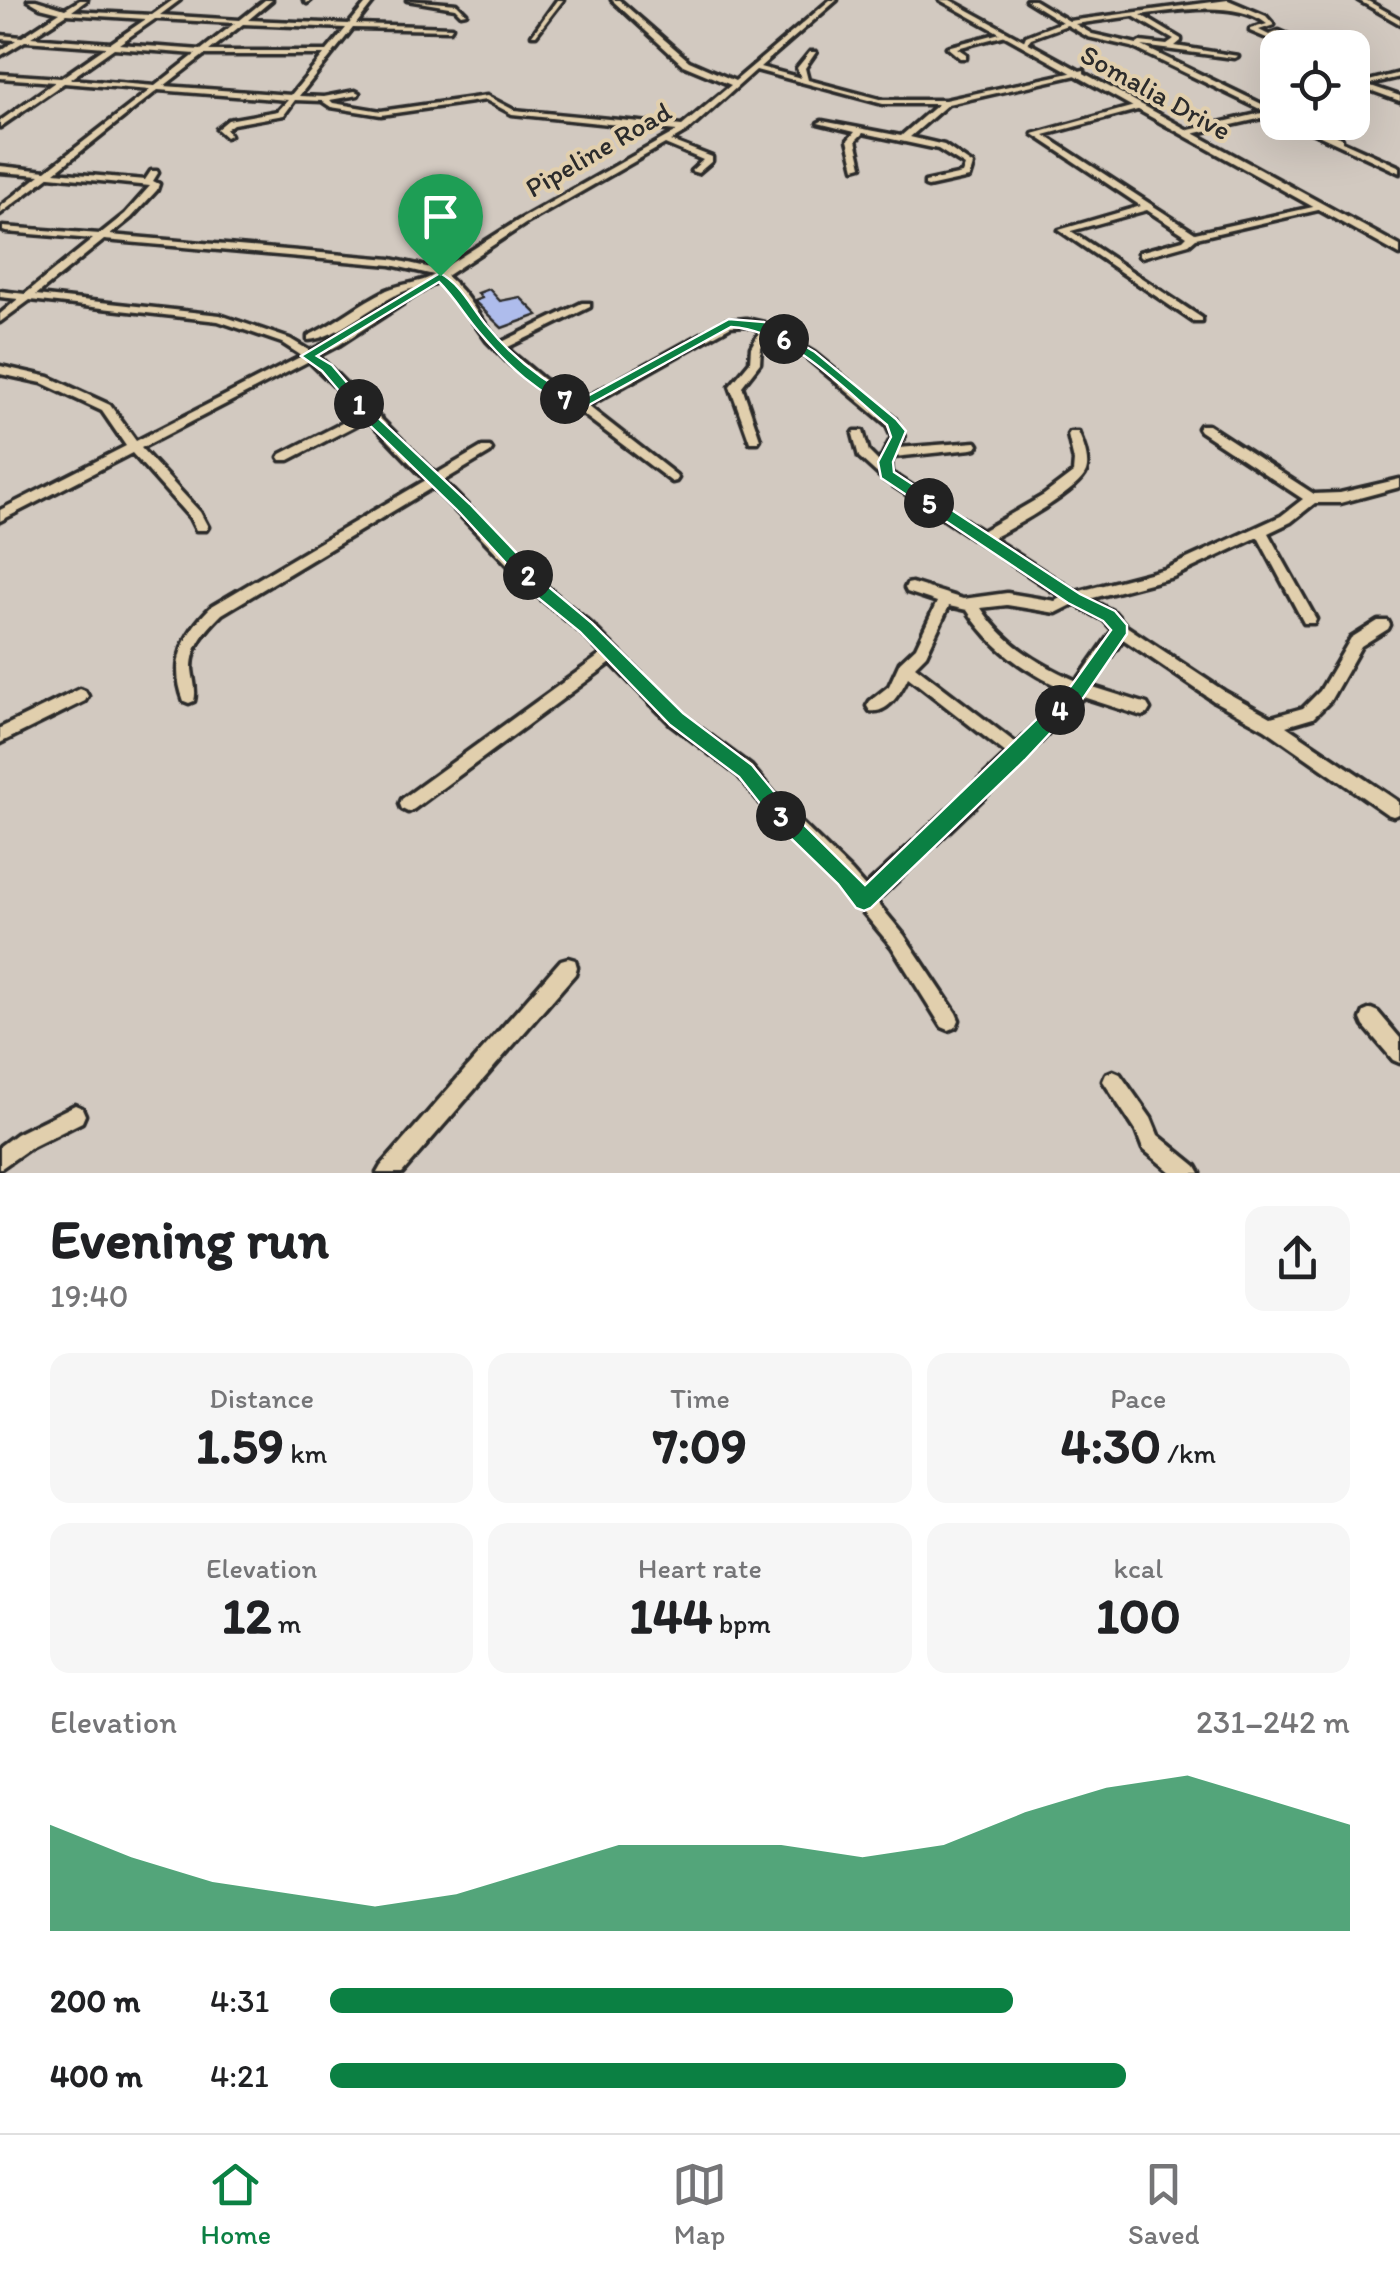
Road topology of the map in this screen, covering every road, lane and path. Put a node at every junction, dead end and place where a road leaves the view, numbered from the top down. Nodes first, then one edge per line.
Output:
1 (31, 0) edge
2 (84, 0) edge
3 (177, 0) edge
4 (269, 0) edge
5 (372, 0) edge
6 (410, 0) edge
7 (560, 0) edge
8 (616, 0) edge
9 (834, 0) edge
10 (947, 0) edge
11 (1029, 0) edge
12 (1361, 0) edge
13 (1211, 2) edge
14 (68, 10) junction
15 (463, 14) dead end
16 (1135, 15) junction
17 (155, 17) junction
18 (1400, 20) edge
19 (242, 22) junction
20 (1067, 23) junction
21 (353, 28) junction
22 (450, 28) dead end
23 (1260, 33) edge
24 (534, 34) dead end
25 (1004, 34) junction
26 (0, 37) edge
27 (21, 41) junction
28 (1026, 42) junction
29 (1134, 45) junction
30 (115, 46) junction
31 (1168, 48) junction
32 (204, 52) junction
33 (329, 52) junction
34 (0, 54) edge
35 (813, 54) dead end
36 (963, 56) dead end
37 (1234, 56) dead end
38 (756, 68) junction
39 (1078, 72) junction
40 (1400, 75) edge
41 (0, 76) edge
42 (805, 79) junction
43 (59, 80) junction
44 (1370, 84) edge
45 (737, 86) junction
46 (158, 88) junction
47 (1370, 90) edge
48 (355, 93) dead end
49 (297, 96) junction
50 (324, 99) junction
51 (1400, 99) edge
52 (945, 102) junction
53 (1260, 105) edge
54 (1138, 106) junction
55 (1260, 116) edge
56 (3, 121) edge
57 (822, 123) dead end
58 (685, 129) junction
59 (1192, 132) junction
60 (859, 133) junction
61 (226, 135) dead end
62 (907, 138) junction
63 (1333, 140) edge
64 (1340, 140) edge
65 (665, 141) junction
66 (1350, 141) dead end
67 (858, 166) dead end
68 (0, 168) edge
69 (1400, 170) edge
70 (695, 171) dead end
71 (44, 173) junction
72 (154, 173) dead end
73 (146, 184) junction
74 (928, 184) dead end
75 (1146, 207) junction
76 (1322, 208) junction
77 (0, 211) edge
78 (2, 230) edge
79 (1194, 236) junction
80 (100, 237) junction
81 (1400, 248) edge
82 (1142, 254) dead end
83 (441, 275) junction
84 (426, 285) junction
85 (0, 294) edge
86 (23, 297) junction
87 (586, 306) dead end
88 (0, 319) edge
89 (1198, 320) dead end
90 (767, 330) junction
91 (312, 338) dead end
92 (500, 347) junction
93 (307, 356) junction
94 (0, 370) edge
95 (580, 406) junction
96 (367, 415) junction
97 (1204, 428) dead end
98 (858, 434) dead end
99 (1074, 435) dead end
100 (754, 439) dead end
101 (136, 446) junction
102 (972, 446) dead end
103 (486, 450) dead end
104 (891, 453) junction
105 (284, 457) dead end
106 (886, 475) junction
107 (672, 478) dead end
108 (434, 480) junction
109 (1400, 482) edge
110 (1312, 499) junction
111 (0, 516) edge
112 (201, 527) dead end
113 (1260, 530) junction
114 (982, 537) junction
115 (912, 588) dead end
116 (1074, 598) junction
117 (945, 600) junction
118 (971, 604) junction
119 (1309, 619) dead end
120 (1383, 625) dead end
121 (1121, 630) junction
122 (613, 654) junction
123 (905, 666) junction
124 (1078, 692) junction
125 (80, 696) dead end
126 (189, 696) dead end
127 (875, 706) dead end
128 (1142, 708) dead end
129 (1270, 724) junction
130 (0, 736) edge
131 (1018, 754) junction
132 (408, 804) dead end
133 (1393, 808) dead end
134 (864, 900) junction
135 (568, 967) dead end
136 (1371, 1019) dead end
137 (949, 1020) dead end
138 (1400, 1053) edge
139 (1113, 1081) dead end
140 (75, 1115) dead end
141 (0, 1159) edge
142 (388, 1173) edge
143 (1189, 1173) edge

1 - 14 street
2 - 14 street
3 - 17 street
4 - 19 street
5 - 21 street
6 - 15 street
7 - 24 street
8 - 45 street
9 - 38 street, Pipeline Road
10 - 25 main road, Somalia Drive
10 - 28 main road, Somalia Drive
11 - 20 street
12 - 18 street
13 - 16 street
13 - 23 street
14 - 17 street
14 - 27 street
16 - 20 street
16 - 31 street
17 - 19 street
17 - 30 street
19 - 21 street
19 - 32 street
20 - 28 street
20 - 29 street
21 - 22 street
21 - 33 street
25 - 36 street
25 - 39 main road, Somalia Drive
26 - 27 street
27 - 30 street
27 - 34 street
28 - 39 main road, Somalia Drive
29 - 31 street
29 - 53 street
30 - 32 street
30 - 43 street
31 - 37 street
32 - 33 street
32 - 46 street
33 - 49 street
35 - 42 street
38 - 42 street
38 - 45 street, Pipeline Road
39 - 52 street
39 - 54 main road, Somalia Drive
39 - 59 main road, Somalia Drive
40 - 44 street
41 - 43 street
42 - 52 street
43 - 46 street
43 - 56 street
45 - 58 street, Pipeline Road
46 - 49 street
46 - 71 street
47 - 51 street
48 - 50 street
49 - 50 street
49 - 61 street
50 - 58 street
52 - 62 street
54 - 75 street
54 - 76 main road, Somalia Drive
55 - 59 street
57 - 60 street
58 - 65 street, Pipeline Road
59 - 81 main road, Somalia Drive
60 - 62 street
60 - 67 street
62 - 74 street
63 - 69 street
64 - 66 street
65 - 70 street
65 - 83 street, Pipeline Road
68 - 71 street
71 - 73 street
71 - 77 street
72 - 73 street
73 - 80 street
75 - 79 street
75 - 89 street
76 - 79 street
76 - 81 main road, Somalia Drive
78 - 80 street
79 - 82 street
80 - 83 street
80 - 86 street
83 - 84 street, Pipeline Road
83 - 92 street
84 - 91 street
84 - 93 street, Pipeline Road
85 - 86 street
86 - 88 street
86 - 93 street
87 - 92 street
90 - 95 street
90 - 100 street
90 - 104 street
92 - 95 street
93 - 96 street
93 - 101 street, Pipeline Road
94 - 101 street
95 - 107 street
96 - 105 street
96 - 108 street
97 - 110 street
98 - 106 street
99 - 114 street
101 - 111 street, Pipeline Road
101 - 112 street
102 - 104 street
103 - 108 street
104 - 106 street
106 - 114 street
108 - 122 street
108 - 126 street
109 - 110 street
110 - 113 street
113 - 116 street
113 - 119 street
114 - 116 street
115 - 117 street
116 - 118 street
116 - 121 street
117 - 118 street
117 - 123 street
118 - 124 street
120 - 129 street
121 - 124 street
121 - 129 street
122 - 132 street
122 - 134 street
123 - 127 street
123 - 131 street
124 - 128 street
124 - 131 street
125 - 130 street
129 - 133 street
131 - 134 street
134 - 137 street
135 - 142 street
136 - 138 street
139 - 143 street
140 - 141 street

